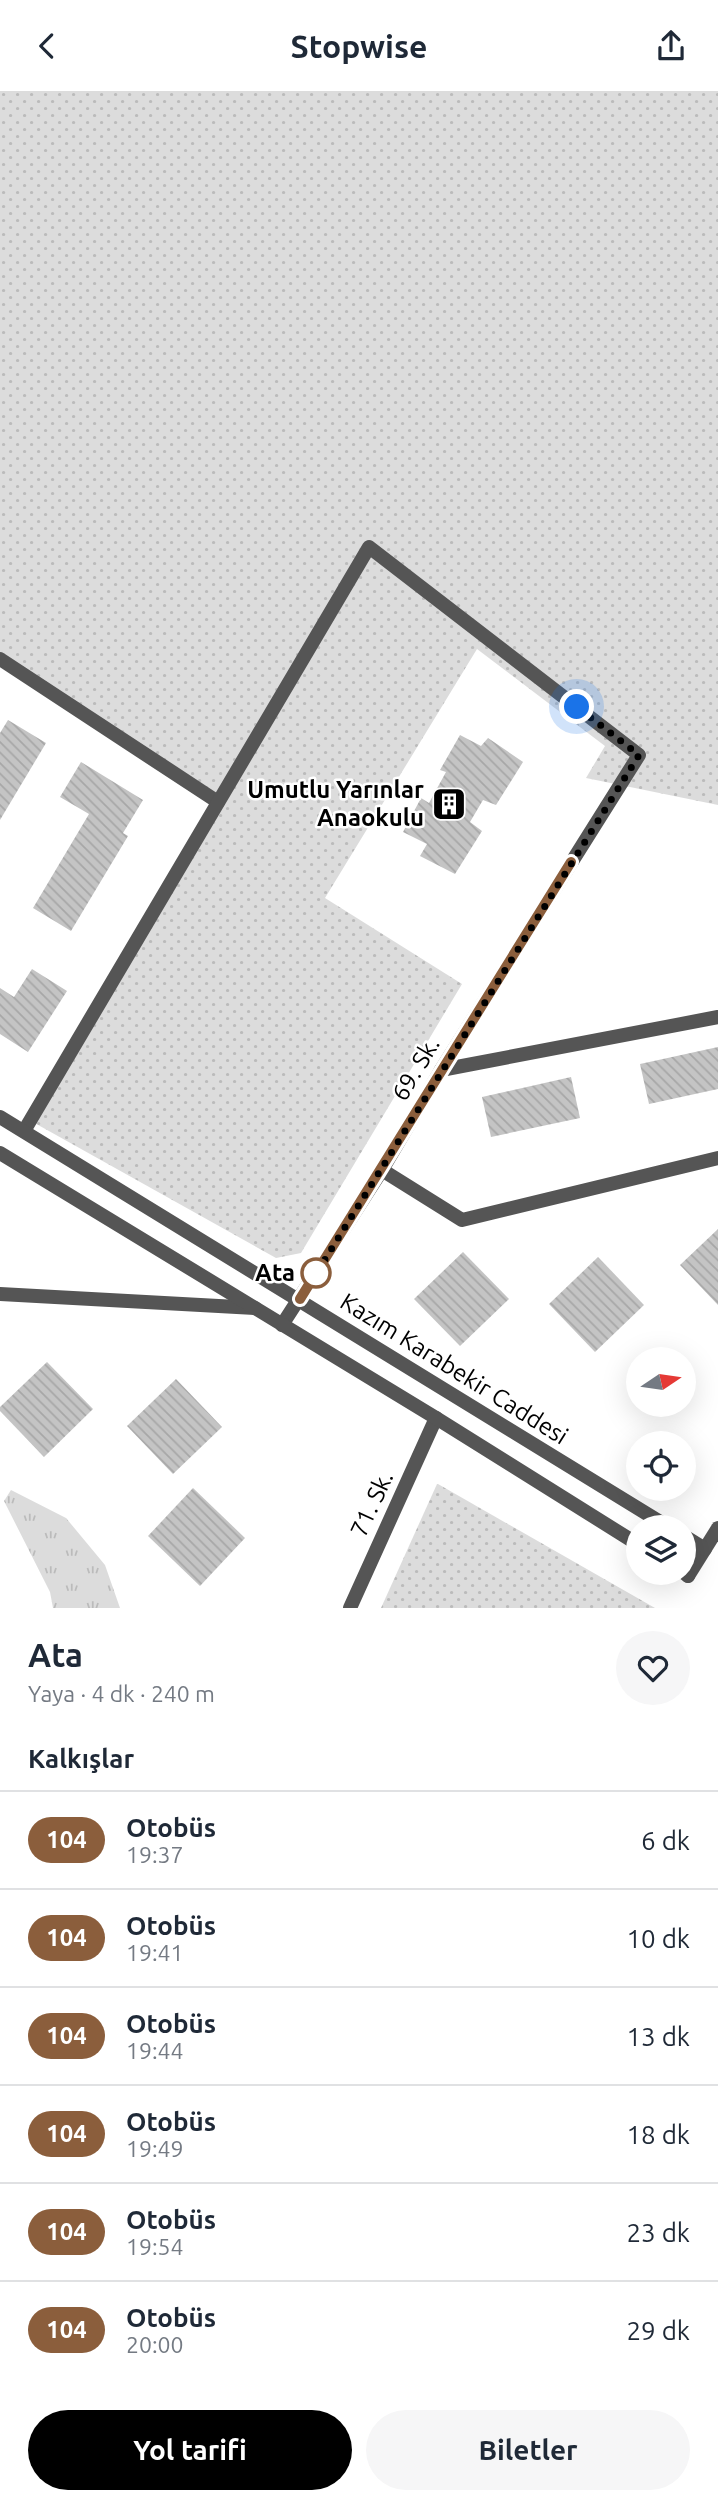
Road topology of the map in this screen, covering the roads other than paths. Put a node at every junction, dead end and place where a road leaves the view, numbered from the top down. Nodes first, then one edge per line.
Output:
1 (0, 659) edge
2 (218, 802) junction
3 (718, 1017) edge
4 (441, 1070) junction
5 (0, 1117) edge
6 (24, 1132) junction
7 (0, 1153) edge
8 (718, 1158) edge
9 (382, 1170) junction
10 (0, 1294) edge
11 (300, 1299) junction
12 (255, 1308) junction
13 (282, 1325) junction
14 (436, 1418) junction
15 (649, 1515) edge
16 (718, 1528) edge
17 (626, 1537) edge
18 (696, 1544) edge
19 (705, 1549) junction
20 (696, 1561) edge
21 (349, 1608) edge

1 - 2 street
2 - 4 street, 69. Sk.
2 - 6 street
3 - 4 street
4 - 9 street, 69. Sk.
5 - 6 street, Kazım Karabekir Caddesi
6 - 11 street, Kazım Karabekir Caddesi
7 - 12 street, Kazım Karabekir Caddesi
8 - 9 street
9 - 11 street, 69. Sk.
10 - 12 street
11 - 13 street, 69. Sk.
11 - 15 street, Kazım Karabekir Caddesi
12 - 13 street, Kazım Karabekir Caddesi
13 - 14 street, Kazım Karabekir Caddesi
14 - 17 street, Kazım Karabekir Caddesi
14 - 21 street, 71. Sk.
16 - 19 street
18 - 19 street
19 - 20 street

